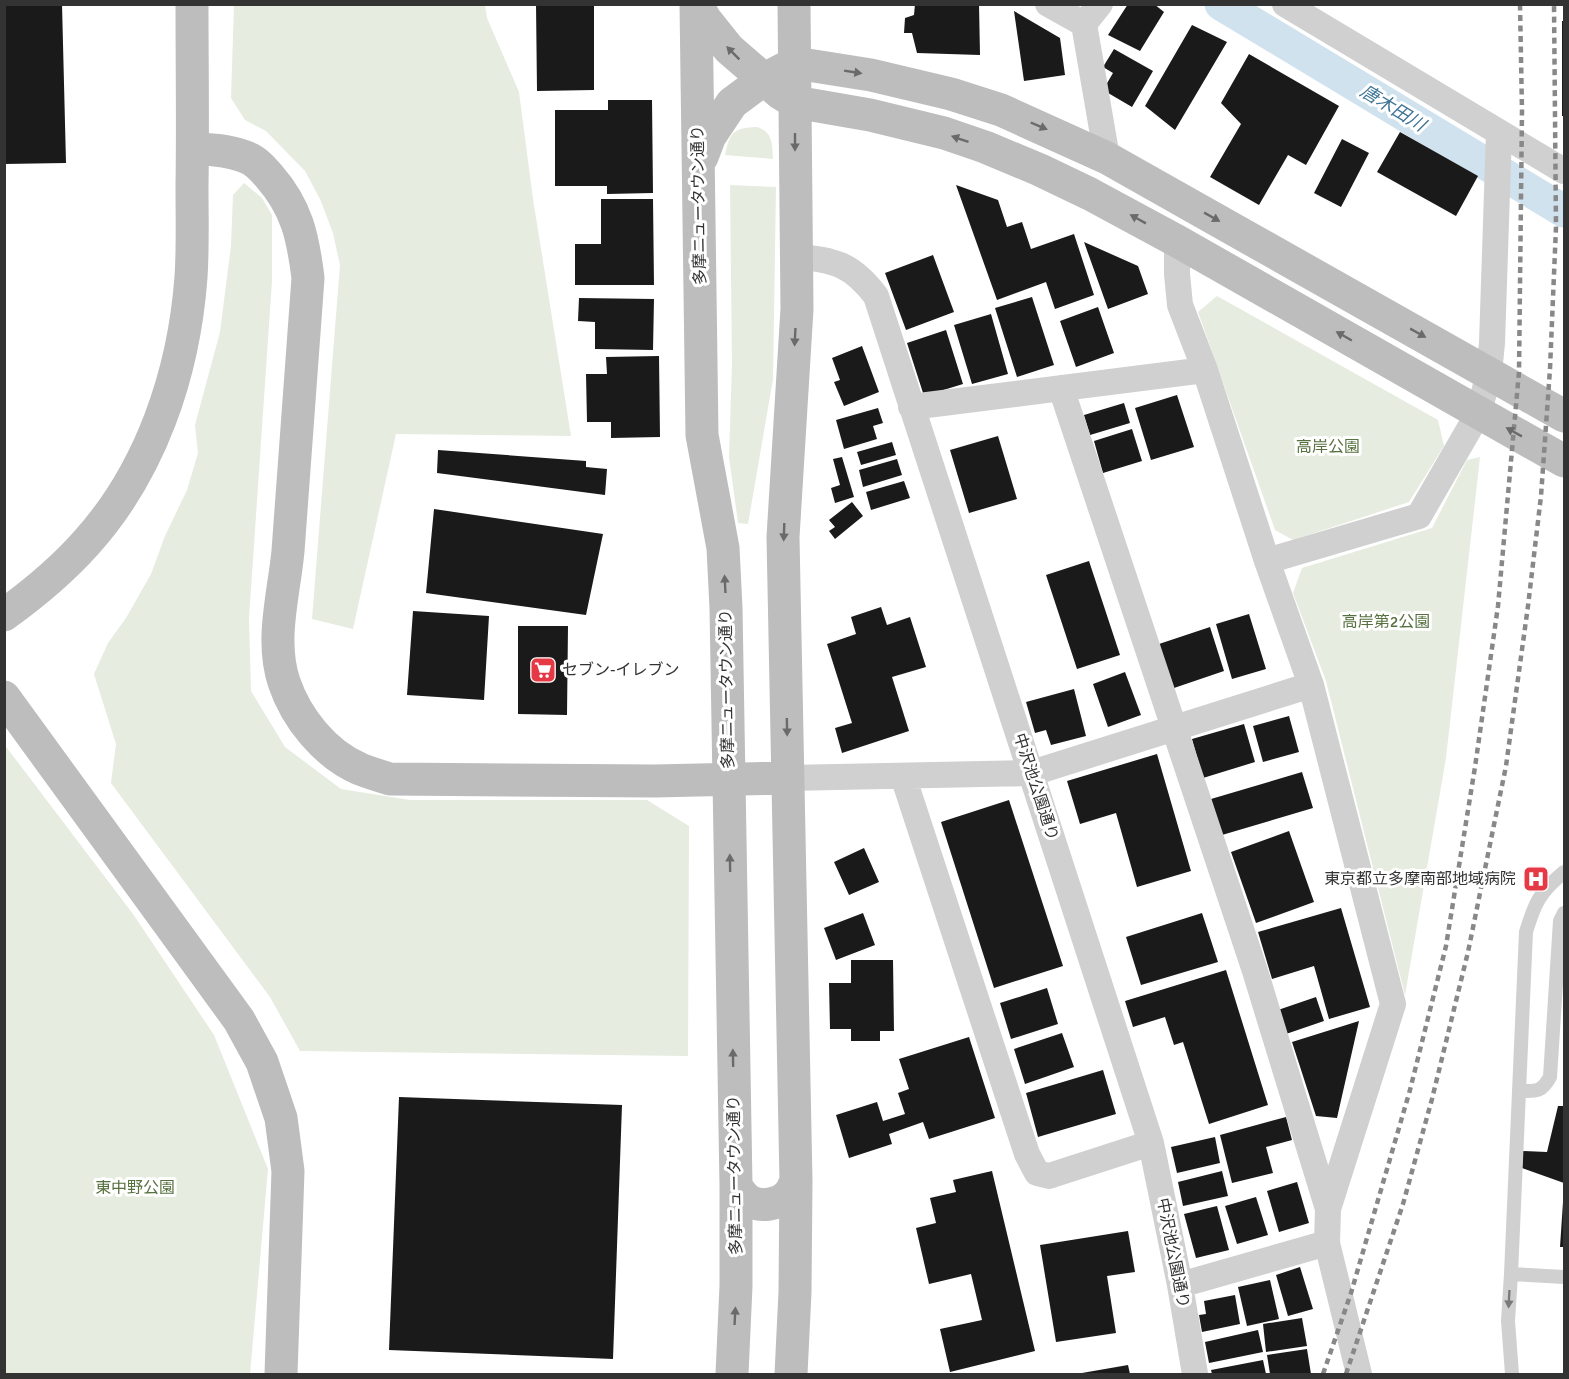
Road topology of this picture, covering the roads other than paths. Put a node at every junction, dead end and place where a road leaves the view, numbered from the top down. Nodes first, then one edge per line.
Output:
1 (192, 4) edge
2 (697, 4) edge
3 (794, 4) edge
4 (1048, 4) edge
5 (1100, 4) edge
6 (1285, 4) edge
7 (1084, 24) junction
8 (795, 63) junction
9 (763, 80) junction
10 (795, 102) junction
11 (1499, 140) junction
12 (193, 148) junction
13 (1107, 158) junction
14 (699, 167) junction
15 (1564, 171) edge
16 (1177, 241) junction
17 (796, 256) junction
18 (1205, 370) junction
19 (1489, 373) junction
20 (1061, 388) junction
21 (911, 407) junction
22 (1479, 412) junction
23 (1564, 416) edge
24 (1564, 461) edge
25 (1267, 561) junction
26 (4, 615) edge
27 (1311, 686) junction
28 (4, 697) edge
29 (1175, 727) junction
30 (1032, 773) junction
31 (903, 776) junction
32 (788, 778) junction
33 (729, 780) junction
34 (1564, 872) edge
35 (1564, 913) edge
36 (1519, 1091) junction
37 (1151, 1143) junction
38 (796, 1181) junction
39 (735, 1185) junction
40 (1328, 1209) junction
41 (1327, 1243) junction
42 (1511, 1274) junction
43 (1564, 1277) edge
44 (1180, 1285) junction
45 (281, 1374) edge
46 (732, 1374) edge
47 (791, 1374) edge
48 (1195, 1374) edge
49 (1359, 1374) edge
50 (1512, 1374) edge

1 - 12 main road
9 -> 2 main road
2 - 14 main road, 多摩ニュータウン通り
3 - 8 main road
4 - 7 street
5 - 7 street
6 - 11 street
7 - 13 street
8 - 9 main road
8 - 10 main road
8 -> 13 main road
9 - 10 main road
9 - 14 main road
16 -> 10 main road
10 -> 17 main road
11 - 15 street
11 - 19 street
12 - 26 main road
12 - 33 main road
13 -> 19 main road
33 -> 14 main road, 多摩ニュータウン通り
16 - 18 street
22 -> 16 main road
17 - 21 street, 中沢池公園通り
17 -> 32 main road
18 - 20 street
18 - 25 street
19 - 22 street
19 - 23 main road
20 - 21 street
20 - 29 street
21 - 30 street, 中沢池公園通り
24 -> 22 main road
22 - 25 street
25 - 27 street
27 - 29 street
27 - 40 street
28 - 45 main road
29 - 30 street
29 - 40 street
30 - 31 street
30 - 37 street, 中沢池公園通り
31 - 32 street
31 - 37 street
32 - 33 main road
32 - 38 main road
39 -> 33 main road, 多摩ニュータウン通り
34 - 36 lane
35 - 36 lane
36 - 42 lane
37 - 44 street, 中沢池公園通り
38 - 39 main road
38 - 47 main road
46 -> 39 main road, 多摩ニュータウン通り
40 - 41 street
41 - 44 street
41 - 49 street
42 - 43 lane
42 -> 50 lane
44 - 48 street, 中沢池公園通り

